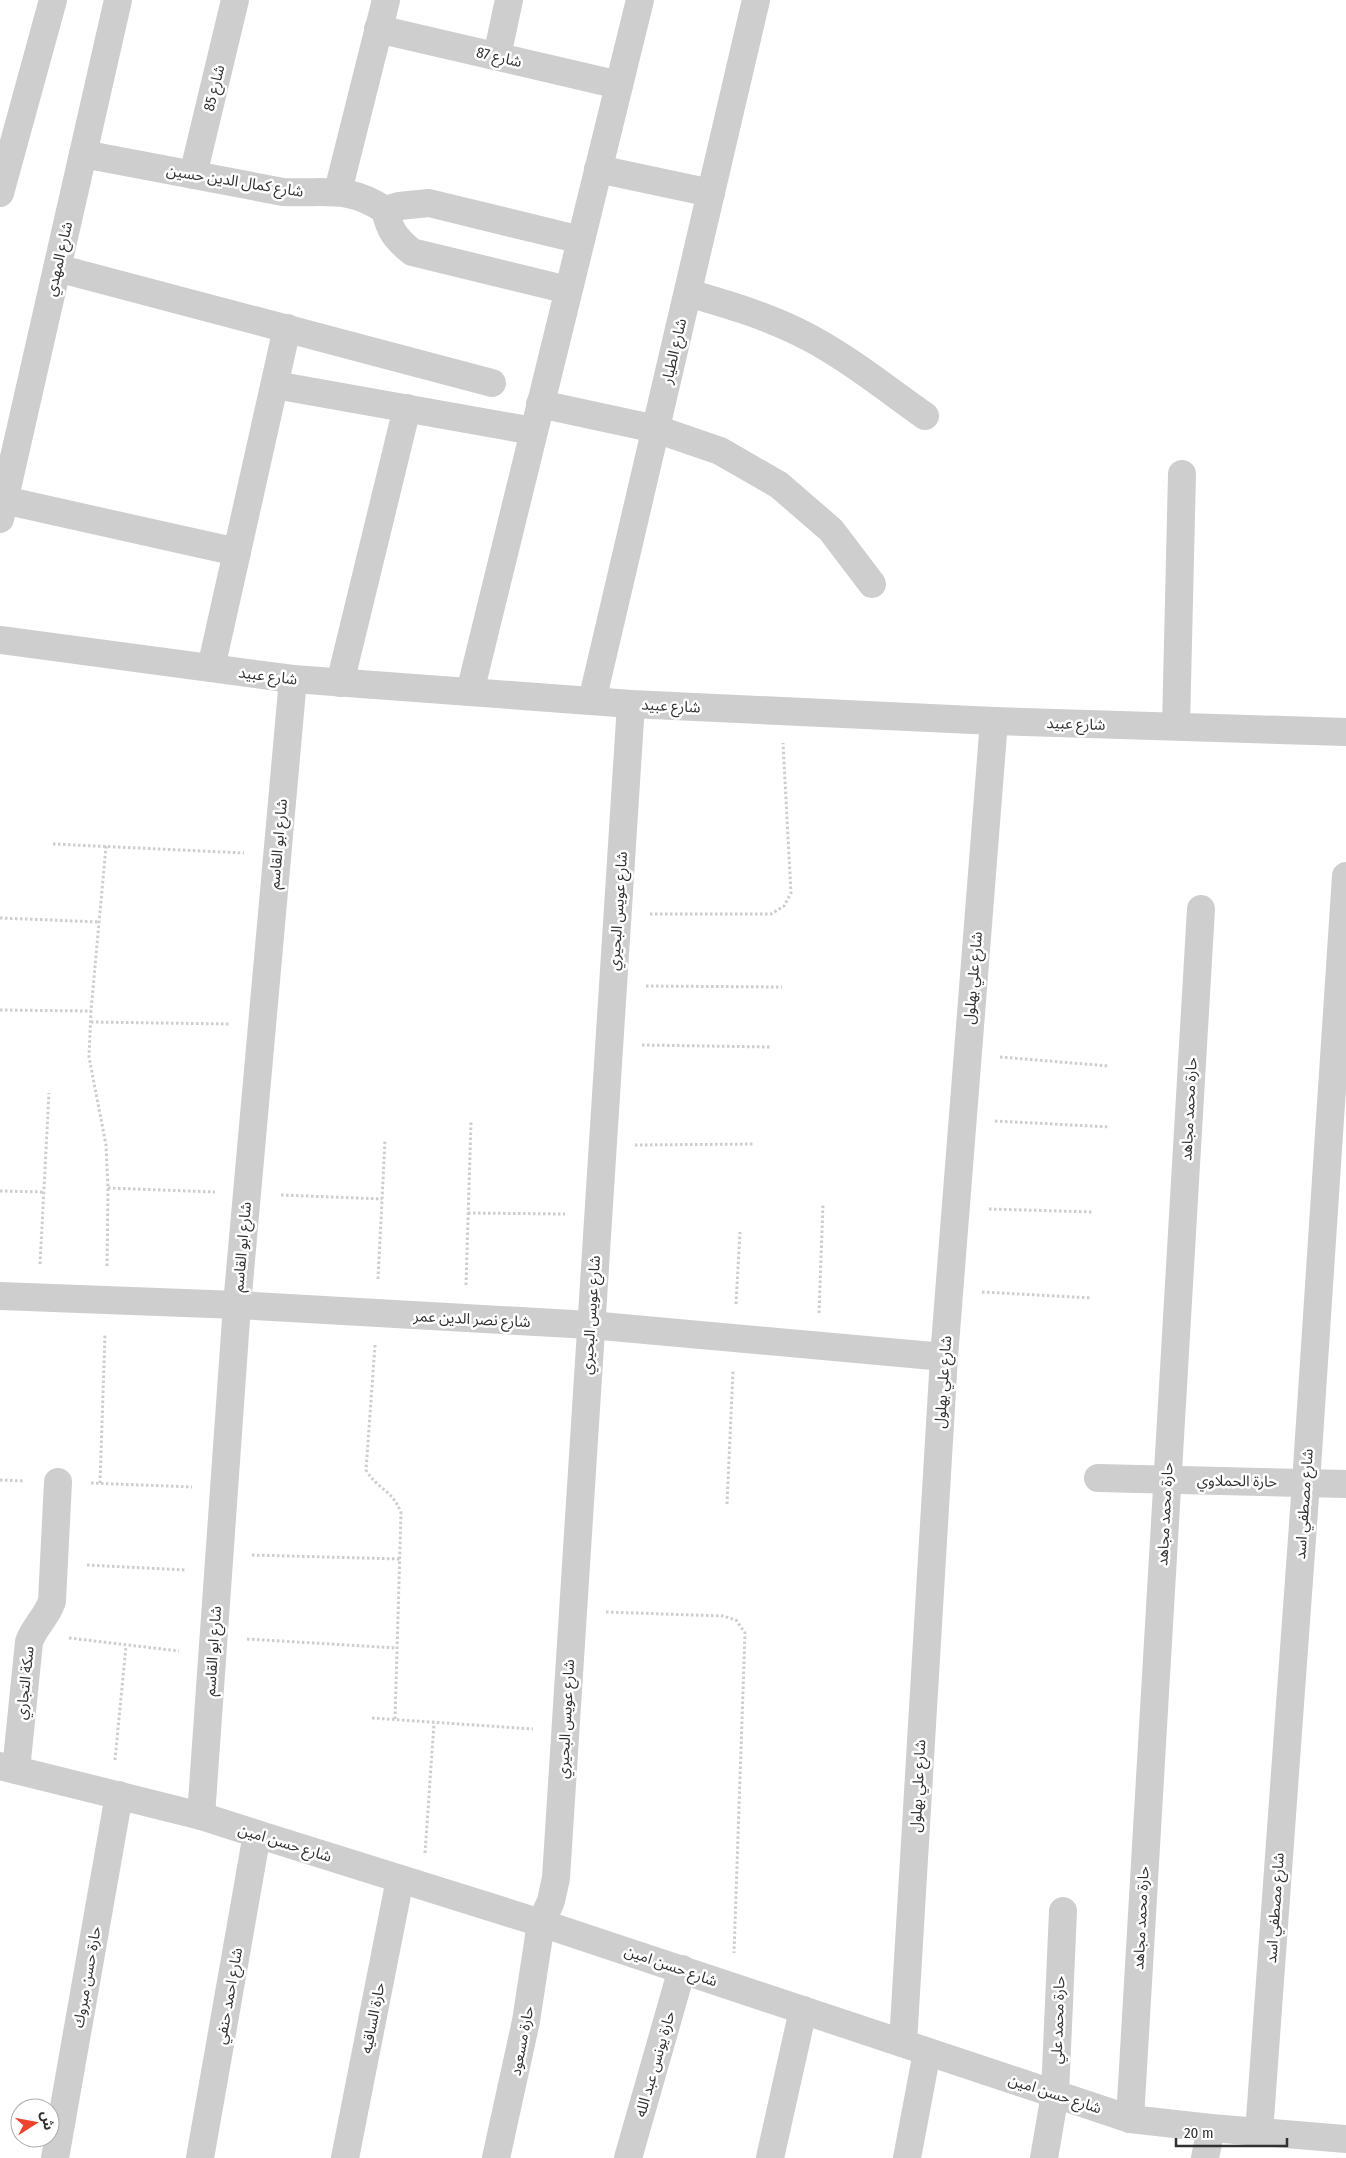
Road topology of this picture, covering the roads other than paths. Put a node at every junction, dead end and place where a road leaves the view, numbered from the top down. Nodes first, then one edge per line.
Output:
1 (53, 0) edge
2 (118, 0) edge
3 (235, 0) edge
4 (386, 0) edge
5 (508, 0) edge
6 (640, 0) edge
7 (756, 0) edge
8 (378, 29) junction
9 (496, 56) junction
10 (619, 85) junction
11 (83, 154) junction
12 (598, 169) junction
13 (193, 175) junction
14 (338, 191) junction
15 (0, 193) edge
16 (711, 193) junction
17 (385, 210) junction
18 (581, 240) junction
19 (57, 268) junction
20 (568, 290) junction
21 (688, 293) junction
22 (287, 328) junction
23 (492, 383) dead end
24 (276, 384) junction
25 (540, 404) junction
26 (407, 408) junction
27 (925, 416) dead end
28 (656, 429) junction
29 (534, 431) junction
30 (1182, 474) dead end
31 (2, 510) edge
32 (237, 552) junction
33 (872, 584) dead end
34 (0, 640) edge
35 (211, 668) junction
36 (292, 679) junction
37 (340, 683) junction
38 (470, 692) junction
39 (592, 701) junction
40 (631, 704) junction
41 (994, 721) junction
42 (1176, 726) junction
43 (1346, 732) edge
44 (1346, 876) edge
45 (1201, 909) dead end
46 (0, 1296) edge
47 (237, 1305) junction
48 (590, 1325) junction
49 (944, 1357) junction
50 (1098, 1478) dead end
51 (1168, 1480) junction
52 (58, 1482) road end
53 (1306, 1483) junction
54 (1346, 1484) edge
55 (8, 1768) edge
56 (115, 1794) junction
57 (201, 1816) junction
58 (257, 1834) junction
59 (411, 1882) junction
60 (1063, 1911) dead end
61 (541, 1923) junction
62 (682, 1969) junction
63 (803, 2010) junction
64 (915, 2048) junction
65 (1055, 2094) junction
66 (1130, 2119) junction
67 (1211, 2128) junction
68 (1259, 2133) junction
69 (1346, 2139) edge
70 (55, 2158) edge
71 (200, 2158) edge
72 (345, 2158) edge
73 (496, 2158) edge
74 (628, 2158) edge
75 (770, 2158) edge
76 (906, 2158) edge
77 (1044, 2158) edge
78 (1205, 2158) edge

1 - 15 street
2 - 11 street, شارع المهدي
3 - 13 street, شارع 85
4 - 8 street
5 - 9 street
6 - 10 street
7 - 16 street, شارع الطيار
8 - 9 street, شارع 87
8 - 14 street
9 - 10 street, شارع 87
10 - 12 street
11 - 13 street, شارع كمال الدين حسين
11 - 19 street, شارع المهدي
12 - 16 street
12 - 18 street
13 - 14 street, شارع كمال الدين حسين
14 - 17 street, شارع كمال الدين حسين
16 - 21 street, شارع الطيار
17 - 18 street
17 - 20 street
18 - 20 street
19 - 22 street
19 - 31 street, شارع المهدي
20 - 25 street
21 - 27 street
21 - 28 street, شارع الطيار
22 - 23 street
22 - 24 street
24 - 26 street
24 - 32 street
25 - 28 street
25 - 29 street
26 - 29 street
26 - 37 street
28 - 33 street
28 - 39 street, شارع الطيار
29 - 38 street
30 - 42 street
31 - 32 street
32 - 35 street
34 - 35 street, شارع عبيد
35 - 36 street, شارع عبيد
36 - 37 street, شارع عبيد
36 - 47 street, شارع ابو القاسم
37 - 38 street, شارع عبيد
38 - 39 street, شارع عبيد
39 - 40 street, شارع عبيد
40 - 41 street, شارع عبيد
40 - 48 street, شارع عويس البحيري
41 - 42 street, شارع عبيد
41 - 49 street, شارع علي بهلول
42 - 43 street, شارع عبيد
44 - 53 street, شارع مصطفي اسد
45 - 51 street, حارة محمد مجاهد
46 - 47 street, شارع نصر الدين عمر
47 - 48 street, شارع نصر الدين عمر
47 - 57 street, شارع ابو القاسم
48 - 49 street, شارع نصر الدين عمر
48 - 61 street, شارع عويس البحيري
49 - 64 street, شارع علي بهلول
50 - 51 street, حارة الحملاوي
51 - 53 street, حارة الحملاوي
51 - 66 street, حارة محمد مجاهد
52 - 55 street, سكة التجاري
53 - 54 street, حارة الحملاوي
53 - 68 street, شارع مصطفي اسد
55 - 56 street, شارع حسن امين
56 - 57 street, شارع حسن امين
56 - 70 street, حارة حسن مبروك
57 - 58 street, شارع حسن امين
58 - 59 street, شارع حسن امين
58 - 71 street, شارع احمد حنفي
59 - 61 street, شارع حسن امين
59 - 72 street, حارة الساقيه
60 - 65 street, حارة محمد علي
61 - 62 street, شارع حسن امين
61 - 73 street, حارة مسعود
62 - 63 street, شارع حسن امين
62 - 74 street, حارة يونس عبد الله
63 - 64 street, شارع حسن امين
63 - 75 street
64 - 65 street, شارع حسن امين
64 - 76 street, شارع علي بهلول
65 - 66 street, شارع حسن امين
65 - 77 street, حارة محمد علي
66 - 67 street, شارع حسن امين
67 - 68 street, شارع حسن امين
67 - 78 street
68 - 69 street, شارع حسن امين

